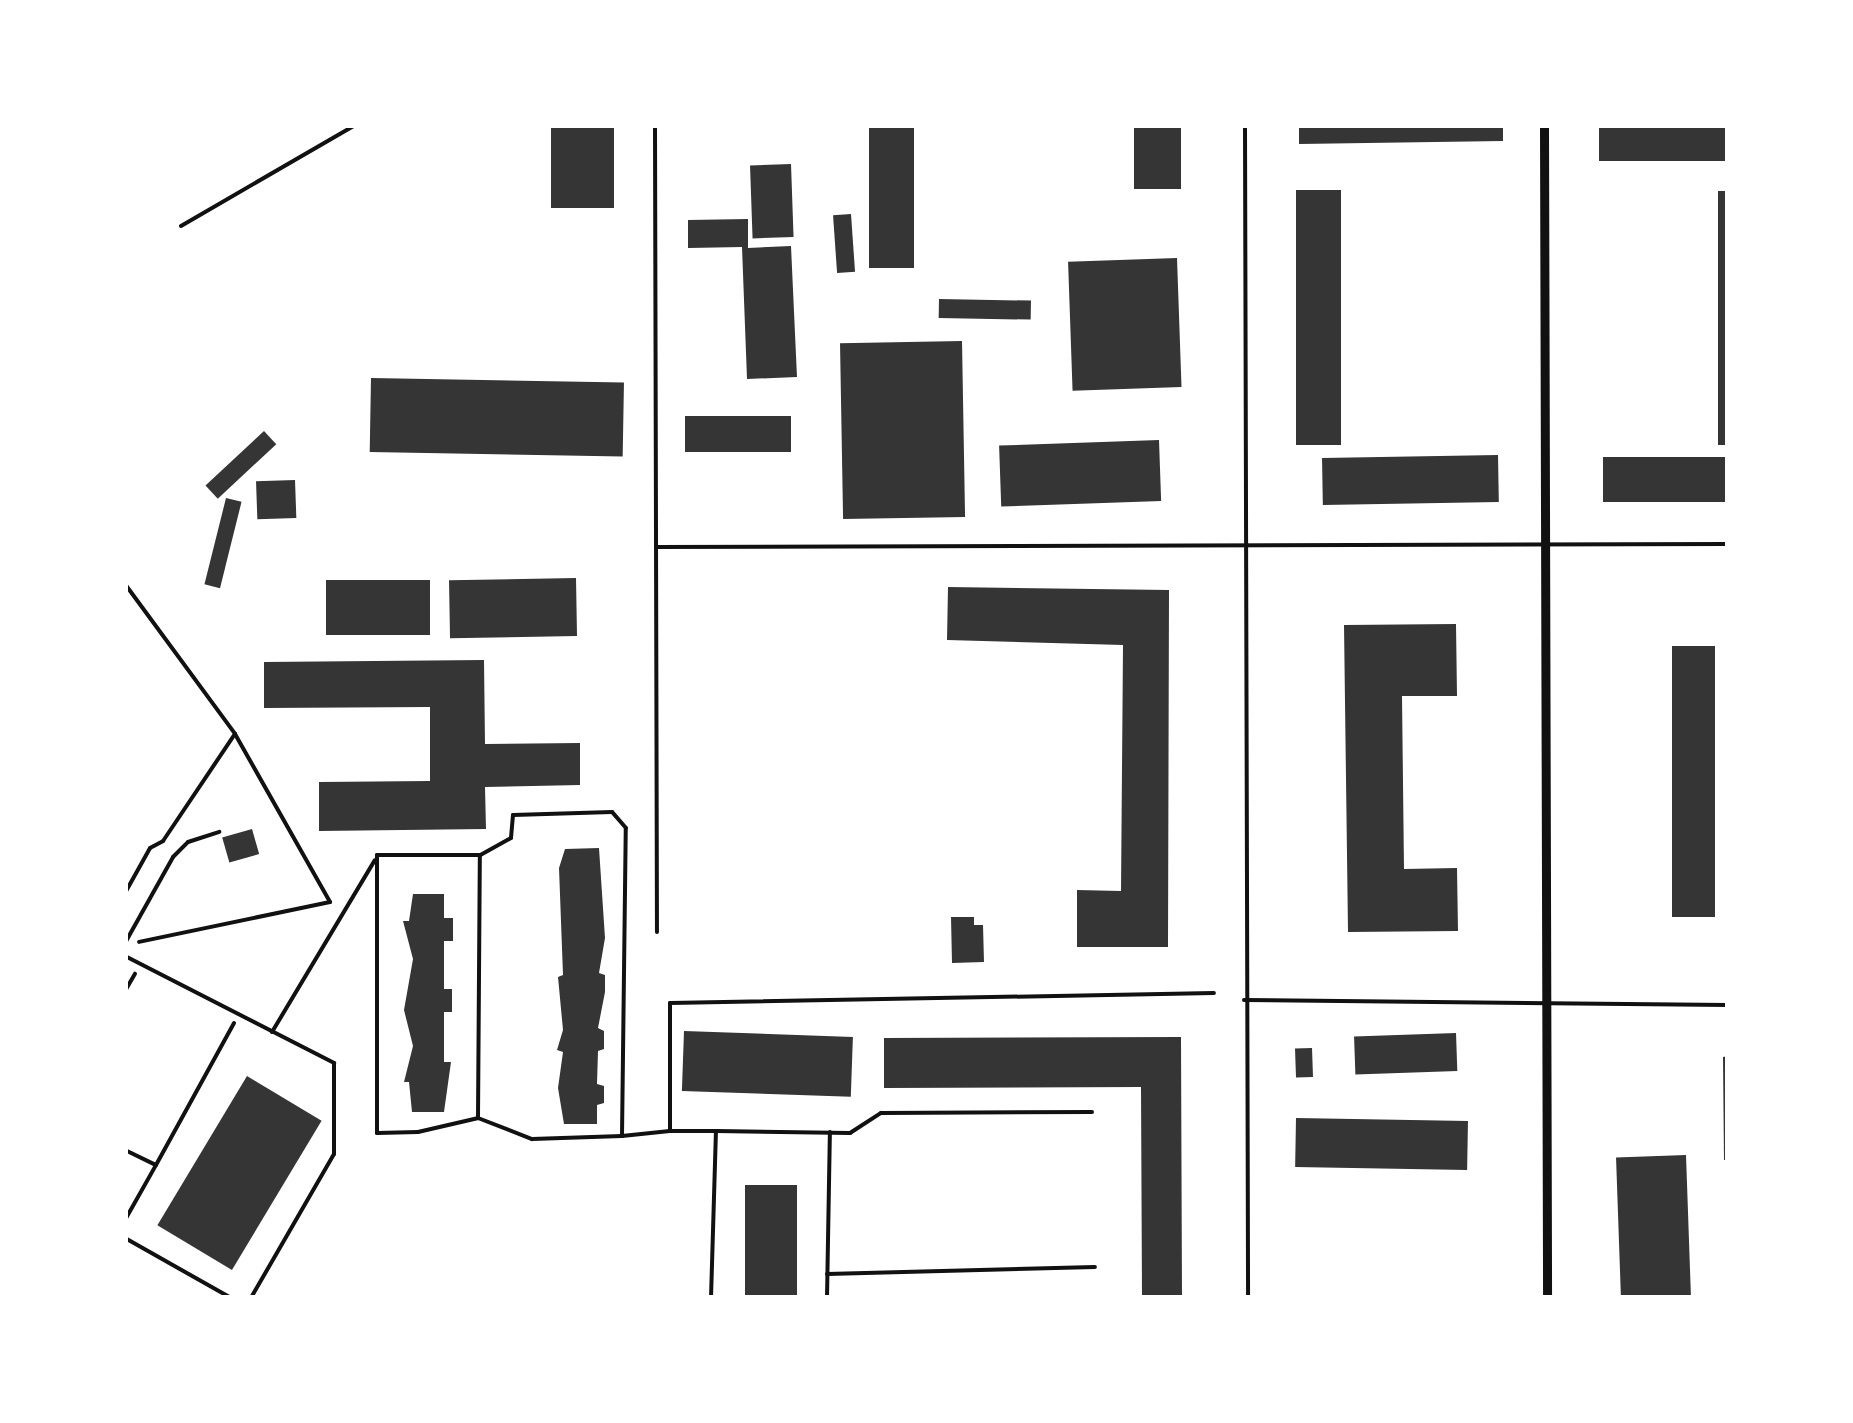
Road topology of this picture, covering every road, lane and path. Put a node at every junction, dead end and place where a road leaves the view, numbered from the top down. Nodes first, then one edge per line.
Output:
1 (355, 125) edge
2 (654, 125) edge
3 (1245, 125) edge
4 (1544, 125) edge
5 (181, 226) dead end
6 (1546, 544) junction
7 (1728, 544) edge
8 (656, 547) junction
9 (1242, 548) junction
10 (125, 584) edge
11 (235, 734) junction
12 (219, 832) dead end
13 (377, 855) junction
14 (480, 855) junction
15 (125, 893) edge
16 (657, 932) dead end
17 (125, 944) edge
18 (125, 956) edge
19 (140, 964) junction
20 (164, 976) junction
21 (159, 984) dead end
22 (125, 991) edge
23 (1214, 992) dead end
24 (1244, 1000) junction
25 (1546, 1003) junction
26 (1728, 1005) edge
27 (234, 1023) dead end
28 (272, 1032) junction
29 (1092, 1112) dead end
30 (478, 1118) junction
31 (670, 1131) junction
32 (716, 1131) junction
33 (830, 1132) junction
34 (622, 1136) junction
35 (125, 1150) edge
36 (156, 1165) junction
37 (125, 1220) edge
38 (125, 1238) edge
39 (1095, 1267) dead end
40 (827, 1274) junction
41 (231, 1298) edge
42 (252, 1298) edge
43 (711, 1298) edge
44 (827, 1298) edge
45 (1248, 1298) edge
46 (1547, 1298) edge

1 - 5 lane
2 - 8 lane
3 - 9 lane
4 - 6 street
6 - 7 lane
6 - 9 lane
6 - 25 street
8 - 9 lane
8 - 16 lane
9 - 24 lane
10 - 11 path
11 - 15 path
11 - 17 path
12 - 17 lane
13 - 14 lane
13 - 28 lane
13 - 30 lane
14 - 30 lane
14 - 34 lane
18 - 19 lane
19 - 20 lane
19 - 22 path
20 - 21 lane
20 - 28 lane
23 - 31 lane
24 - 25 lane
24 - 45 lane
25 - 26 lane
25 - 46 street
27 - 36 path
28 - 42 lane
29 - 33 lane
30 - 34 lane
31 - 32 lane
31 - 34 lane
32 - 33 lane
32 - 43 lane
33 - 40 lane
35 - 36 path
36 - 37 path
38 - 41 lane
39 - 40 lane
40 - 44 lane

